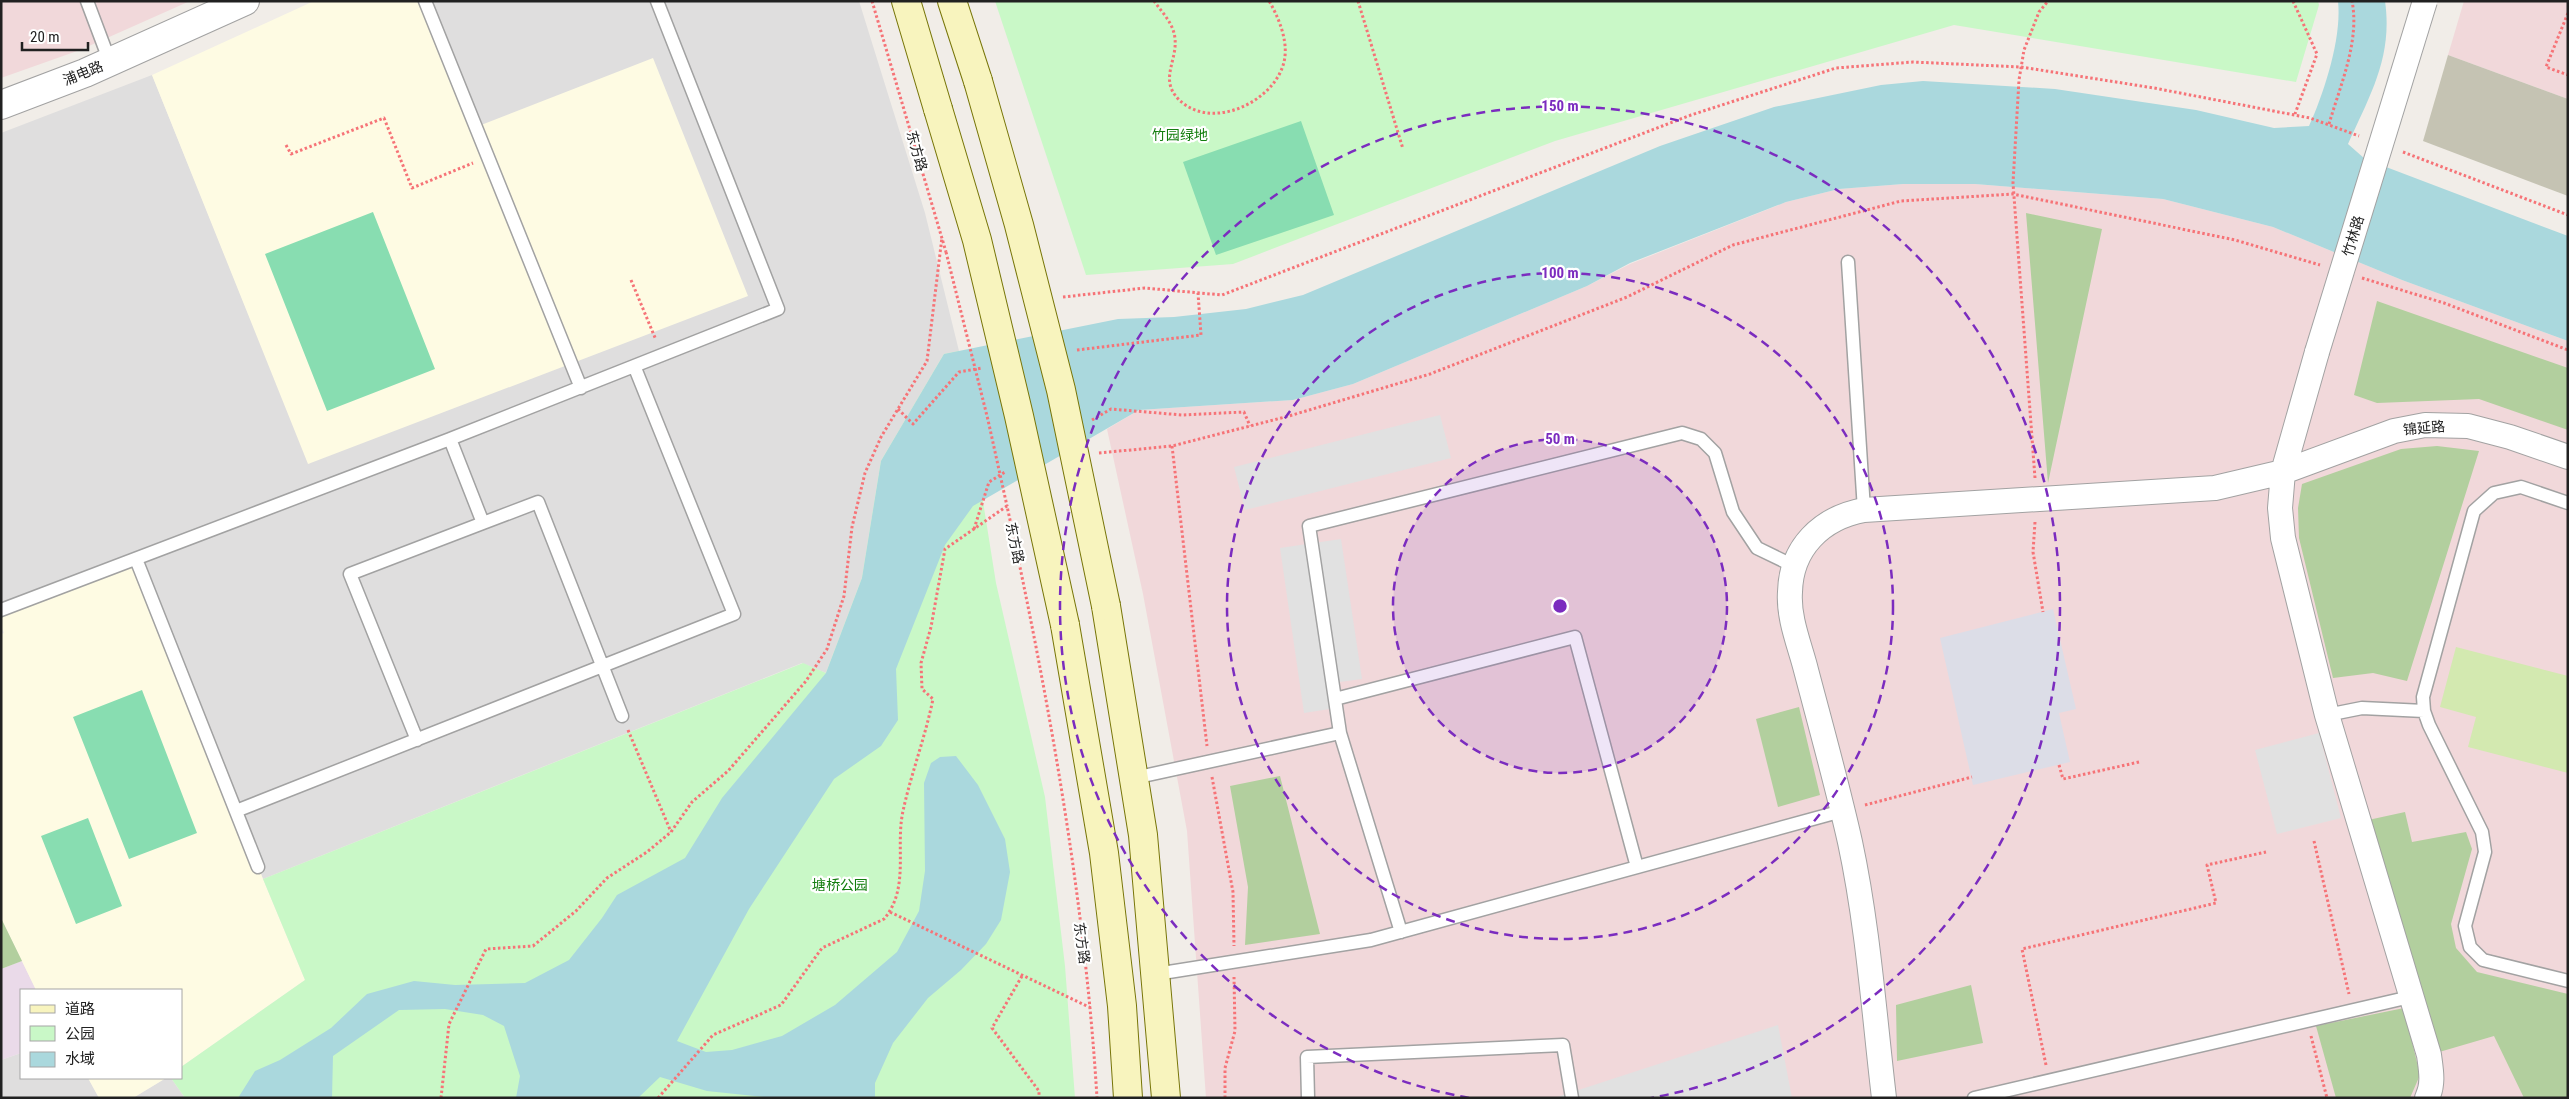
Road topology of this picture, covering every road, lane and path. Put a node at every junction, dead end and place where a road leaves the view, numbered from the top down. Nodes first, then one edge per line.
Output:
1 (87, 1) edge
2 (245, 1) edge
3 (425, 1) edge
4 (657, 1) edge
5 (872, 1) edge
6 (906, 1) edge
7 (952, 1) edge
8 (1154, 1) edge
9 (1269, 1) edge
10 (1358, 1) edge
11 (2048, 1) edge
12 (2293, 1) edge
13 (2352, 1) edge
14 (2425, 1) edge
15 (2568, 13) edge
16 (110, 62) junction
17 (2021, 67) junction
18 (2568, 75) edge
19 (1, 105) edge
20 (2294, 114) junction
21 (2329, 124) junction
22 (2362, 137) dead end
23 (286, 145) dead end
24 (1403, 149) dead end
25 (2396, 150) dead end
26 (488, 158) junction
27 (2013, 192) junction
28 (2568, 215) edge
29 (942, 237) junction
30 (1848, 262) dead end
31 (2322, 266) dead end
32 (2359, 278) dead end
33 (631, 280) dead end
34 (1055, 298) dead end
35 (2568, 350) edge
36 (662, 357) junction
37 (635, 368) junction
38 (581, 388) junction
39 (450, 439) junction
40 (1091, 453) dead end
41 (2568, 457) edge
42 (2283, 472) junction
43 (2037, 499) junction
44 (2568, 503) edge
45 (1007, 506) junction
46 (1864, 510) junction
47 (483, 522) junction
48 (136, 559) junction
49 (1794, 566) junction
50 (1, 610) edge
51 (2043, 612) dead end
52 (602, 666) junction
53 (1335, 699) junction
54 (2424, 711) junction
55 (2327, 715) junction
56 (622, 716) joint
57 (1340, 733) junction
58 (417, 740) junction
59 (2139, 762) dead end
60 (2059, 765) dead end
61 (1972, 777) dead end
62 (1134, 778) junction
63 (1842, 811) junction
64 (236, 812) junction
65 (671, 832) junction
66 (2314, 841) dead end
67 (2266, 852) dead end
68 (258, 867) dead end
69 (1637, 867) junction
70 (890, 912) junction
71 (1401, 932) junction
72 (1156, 974) junction
73 (1022, 976) junction
74 (2568, 981) edge
75 (2410, 997) junction
76 (1092, 1008) junction
77 (2346, 1012) junction
78 (2308, 1021) junction
79 (2049, 1080) junction
80 (441, 1098) edge
81 (658, 1098) edge
82 (1039, 1098) edge
83 (1097, 1098) edge
84 (1128, 1098) edge
85 (1166, 1098) edge
86 (1308, 1098) edge
87 (1572, 1098) edge
88 (1884, 1098) edge
89 (1974, 1098) edge
90 (2327, 1098) edge
91 (2427, 1098) edge

1 - 16 lane
2 - 16 street, 浦电路
3 - 26 lane
4 - 36 lane
5 - 29 path, 东方路
6 - 84 main road, bridge
7 - 62 main road, bridge
8 - 9 path
10 - 24 path
11 - 17 path
12 - 20 path
13 - 21 path
14 - 42 street, 竹林路, bridge
15 - 18 path
16 - 19 street, 浦电路
17 - 20 path
17 - 27 path
17 - 34 path
20 - 21 path
21 - 22 path
23 - 26 path
25 - 28 path
26 - 38 lane
27 - 31 path
27 - 40 path
27 - 43 path
29 - 45 path, 东方路, bridge
29 - 65 path
30 - 46 lane
32 - 35 path
33 - 36 path
36 - 37 lane
37 - 38 lane
37 - 52 lane
38 - 39 lane
39 - 47 lane
39 - 48 lane
41 - 42 street, 锦延路
42 - 43 street, 锦延路
42 - 55 street, 竹林路
43 - 46 street, 锦延路
43 - 51 path
44 - 54 lane
45 - 70 path
45 - 76 path, 东方路
46 - 49 street, 锦延路
47 - 52 lane
47 - 58 lane
48 - 50 lane
48 - 64 lane
49 - 53 lane
49 - 63 street, 锦延路
52 - 56 lane
52 - 58 lane
53 - 57 lane
53 - 69 lane
54 - 55 lane
54 - 74 lane
55 - 75 street, 竹林路
56 - 65 path
57 - 62 lane
57 - 71 lane
58 - 64 lane
59 - 60 path
61 - 63 path
62 - 72 main road
63 - 69 lane
63 - 88 street, 锦延路
64 - 68 lane
65 - 80 path
66 - 77 path
67 - 79 path
69 - 71 lane
70 - 73 path
70 - 81 path
71 - 72 lane
72 - 85 main road
73 - 76 path
73 - 82 path
75 - 77 lane
75 - 91 street, 竹林路
76 - 83 path, 东方路
77 - 78 lane
78 - 79 lane
78 - 90 path
79 - 89 lane
86 - 87 lane

